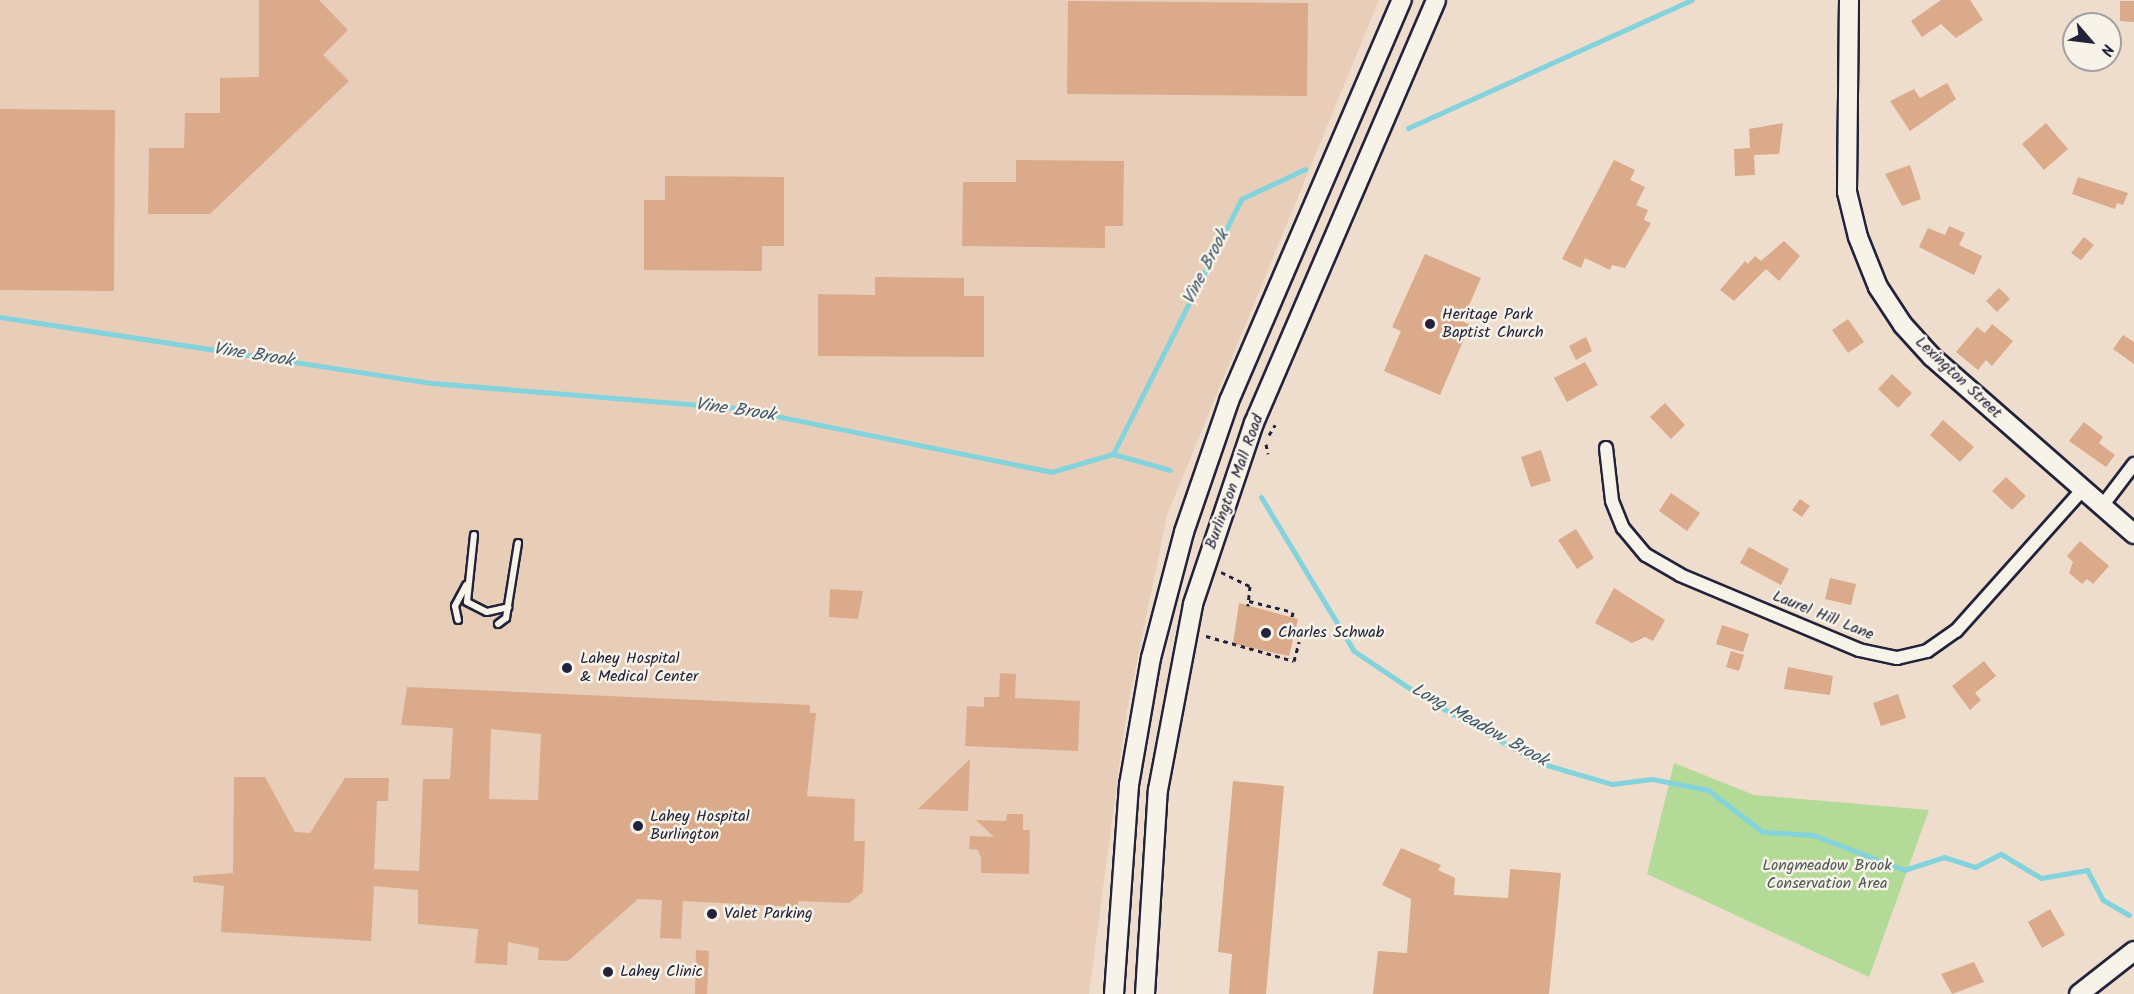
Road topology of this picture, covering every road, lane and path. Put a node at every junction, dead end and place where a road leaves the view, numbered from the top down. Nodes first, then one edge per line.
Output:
1 (1402, 0) edge
2 (1436, 0) edge
3 (1849, 0) edge
4 (1275, 425) dead end
5 (1606, 448) dead end
6 (1268, 454) dead end
7 (2134, 464) edge
8 (2083, 489) junction
9 (2102, 506) junction
10 (2134, 534) edge
11 (474, 535) dead end
12 (518, 543) dead end
13 (1221, 572) dead end
14 (468, 582) junction
15 (508, 607) junction
16 (1292, 618) dead end
17 (458, 621) dead end
18 (498, 624) dead end
19 (1206, 636) dead end
20 (1299, 642) dead end
21 (2134, 951) edge
22 (1114, 994) edge
23 (1145, 994) edge
24 (2079, 994) edge

1 - 22 main road, Burlington Mall Road
2 - 23 main road, Burlington Mall Road
3 - 8 main road, Lexington Street
4 - 6 path
5 - 8 street, Laurel Hill Lane
7 - 9 street
8 - 9 main road, Lexington Street
9 - 10 main road, Lexington Street
11 - 14 lane
12 - 15 lane
13 - 16 path
14 - 15 lane
14 - 17 lane
15 - 18 lane
19 - 20 path
21 - 24 main road

